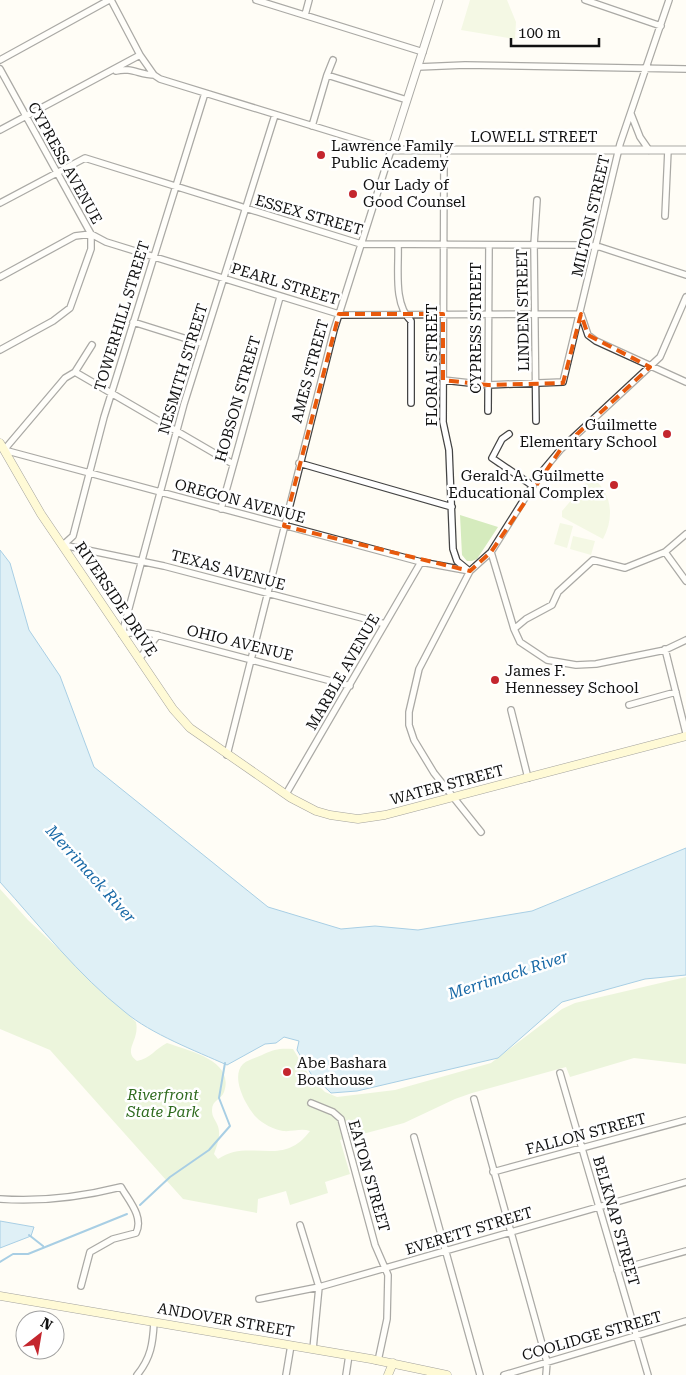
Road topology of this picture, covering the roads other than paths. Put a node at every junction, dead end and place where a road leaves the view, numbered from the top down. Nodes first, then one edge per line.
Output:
1 (110, 0) edge
2 (256, 0) edge
3 (309, 0) edge
4 (439, 0) edge
5 (585, 0) edge
6 (670, 0) edge
7 (304, 16) junction
8 (661, 26) junction
9 (422, 52) junction
10 (140, 55) junction
11 (0, 60) edge
12 (333, 60) dead end
13 (418, 67) junction
14 (646, 68) junction
15 (0, 69) edge
16 (686, 69) edge
17 (109, 72) junction
18 (154, 75) junction
19 (327, 75) junction
20 (205, 93) junction
21 (408, 100) junction
22 (631, 114) junction
23 (275, 115) junction
24 (26, 116) junction
25 (312, 126) junction
26 (0, 130) edge
27 (391, 150) junction
28 (619, 150) junction
29 (649, 150) junction
30 (668, 150) junction
31 (686, 150) edge
32 (444, 151) junction
33 (58, 172) junction
34 (176, 186) junction
35 (536, 200) dead end
36 (0, 203) edge
37 (246, 210) junction
38 (665, 216) dead end
39 (91, 234) junction
40 (361, 244) junction
41 (398, 245) junction
42 (444, 245) junction
43 (489, 245) junction
44 (534, 245) junction
45 (596, 247) junction
46 (153, 257) junction
47 (686, 275) edge
48 (0, 277) edge
49 (224, 279) junction
50 (280, 297) junction
51 (686, 297) edge
52 (339, 314) junction
53 (404, 314) junction
54 (444, 314) junction
55 (488, 314) junction
56 (535, 314) junction
57 (581, 314) junction
58 (133, 322) junction
59 (203, 344) junction
60 (92, 345) dead end
61 (0, 350) edge
62 (650, 367) junction
63 (74, 372) junction
64 (443, 380) junction
65 (686, 382) edge
66 (536, 384) junction
67 (488, 385) junction
68 (112, 392) junction
69 (411, 403) dead end
70 (488, 411) dead end
71 (536, 421) dead end
72 (177, 431) junction
73 (509, 434) dead end
74 (2, 447) edge
75 (299, 463) junction
76 (233, 464) junction
77 (90, 474) junction
78 (533, 486) junction
79 (159, 493) junction
80 (452, 507) junction
81 (220, 509) junction
82 (284, 526) junction
83 (686, 534) edge
84 (63, 545) junction
85 (491, 552) junction
86 (665, 552) junction
87 (142, 561) junction
88 (420, 562) junction
89 (470, 571) junction
90 (686, 581) edge
91 (267, 593) junction
92 (385, 624) junction
93 (514, 629) junction
94 (122, 634) junction
95 (158, 635) junction
96 (686, 640) edge
97 (665, 650) junction
98 (139, 659) junction
99 (250, 660) junction
100 (350, 686) junction
101 (676, 692) junction
102 (629, 706) dead end
103 (510, 710) dead end
104 (686, 735) edge
105 (227, 755) junction
106 (528, 778) junction
107 (286, 794) junction
108 (454, 798) junction
109 (481, 832) dead end
110 (560, 1074) dead end
111 (474, 1099) dead end
112 (310, 1103) dead end
113 (686, 1120) edge
114 (414, 1137) dead end
115 (583, 1148) junction
116 (493, 1172) junction
117 (686, 1182) edge
118 (0, 1199) edge
119 (599, 1206) junction
120 (300, 1224) dead end
121 (509, 1232) junction
122 (686, 1251) edge
123 (447, 1252) junction
124 (385, 1269) junction
125 (617, 1270) junction
126 (81, 1286) dead end
127 (319, 1287) junction
128 (0, 1296) edge
129 (258, 1299) dead end
130 (686, 1321) edge
131 (154, 1322) junction
132 (636, 1336) junction
133 (291, 1345) junction
134 (313, 1349) junction
135 (349, 1355) junction
136 (378, 1360) junction
137 (547, 1362) junction
138 (393, 1363) junction
139 (138, 1375) edge
140 (286, 1375) edge
141 (346, 1375) edge
142 (388, 1375) edge
143 (447, 1375) edge
144 (480, 1375) edge
145 (504, 1375) edge
146 (546, 1375) edge
147 (648, 1375) edge

1 - 10 street
1 - 11 street
2 - 7 street
3 - 7 street
4 - 9 street, AMES STREET
5 - 8 street
6 - 8 street, MILTON STREET
7 - 9 street
8 - 14 street, MILTON STREET
9 - 13 street, AMES STREET
10 - 17 street, LOWELL STREET
10 - 18 street
12 - 19 street
13 - 14 street
13 - 21 street, AMES STREET
14 - 16 street
14 - 22 street, MILTON STREET
15 - 24 street, CYPRESS AVENUE
17 - 18 street, LOWELL STREET
17 - 24 street, LOWELL STREET
18 - 20 street, LOWELL STREET
19 - 21 street
19 - 25 street
20 - 23 street, LOWELL STREET
20 - 34 street, TOWERHILL STREET
21 - 27 street, AMES STREET
22 - 28 street, MILTON STREET
22 - 29 street
23 - 25 street, LOWELL STREET
23 - 37 street, NESMITH STREET
24 - 26 street, LOWELL STREET
24 - 33 street, CYPRESS AVENUE
25 - 27 street, LOWELL STREET
27 - 32 street, LOWELL STREET
27 - 40 street, AMES STREET
28 - 29 street, LOWELL STREET
28 - 32 street, LOWELL STREET
28 - 45 street, MILTON STREET
29 - 30 street, LOWELL STREET
30 - 31 street, LOWELL STREET
30 - 38 street
32 - 42 street, FLORAL STREET
33 - 34 street, ESSEX STREET
33 - 36 street, ESSEX STREET
33 - 39 street, CYPRESS AVENUE
34 - 37 street, ESSEX STREET
34 - 46 street, TOWERHILL STREET
35 - 44 street, LINDEN STREET
37 - 40 street, ESSEX STREET
37 - 49 street, NESMITH STREET
39 - 46 street, PEARL STREET
39 - 48 street
39 - 61 street, CYPRESS AVENUE
40 - 41 street, ESSEX STREET
40 - 52 street, AMES STREET
41 - 42 street, ESSEX STREET
41 - 53 street
42 - 43 street, ESSEX STREET
42 - 54 street, FLORAL STREET
43 - 44 street, ESSEX STREET
43 - 55 street, CYPRESS STREET
44 - 45 street, ESSEX STREET
44 - 56 street, LINDEN STREET
45 - 47 street, ESSEX STREET
45 - 57 street, MILTON STREET
46 - 49 street, PEARL STREET
46 - 58 street, TOWERHILL STREET
49 - 50 street, PEARL STREET
49 - 59 street, NESMITH STREET
50 - 52 street, PEARL STREET
50 - 76 street, HOBSON STREET
51 - 62 street
52 - 53 street, PEARL STREET
52 - 75 street, AMES STREET
53 - 54 street, PEARL STREET
53 - 69 street
54 - 55 street, PEARL STREET
54 - 64 street, FLORAL STREET
55 - 56 street, PEARL STREET
55 - 67 street, CYPRESS STREET
56 - 57 street, PEARL STREET
56 - 66 street, LINDEN STREET
57 - 62 street
57 - 66 street, MILTON STREET
58 - 59 street
58 - 68 street, TOWERHILL STREET
59 - 72 street, NESMITH STREET
60 - 63 street
62 - 65 street
62 - 78 street
63 - 68 street
63 - 74 street
64 - 67 street
64 - 80 street, FLORAL STREET
66 - 67 street
66 - 71 street, LINDEN STREET
67 - 70 street, CYPRESS STREET
68 - 72 street
68 - 77 street, TOWERHILL STREET
72 - 76 street
72 - 79 street, NESMITH STREET
73 - 78 street
74 - 77 street, OREGON AVENUE
74 - 84 main road, RIVERSIDE DRIVE
75 - 80 street
75 - 82 street, AMES STREET
76 - 81 street, HOBSON STREET
77 - 79 street, OREGON AVENUE
77 - 84 street, TOWERHILL STREET
78 - 85 street
79 - 81 street, OREGON AVENUE
79 - 87 street, NESMITH STREET
80 - 89 street, FLORAL STREET
81 - 82 street, OREGON AVENUE
82 - 88 street, OREGON AVENUE
82 - 91 street, AMES STREET
83 - 86 street
84 - 87 street, TEXAS AVENUE
84 - 94 main road, RIVERSIDE DRIVE
85 - 89 street
85 - 93 street
86 - 90 street
86 - 93 street
87 - 91 street, TEXAS AVENUE
87 - 94 street, NESMITH STREET
88 - 89 street, OREGON AVENUE
88 - 92 street, MARBLE AVENUE
89 - 108 street
91 - 92 street, TEXAS AVENUE
91 - 99 street, AMES STREET
92 - 100 street, MARBLE AVENUE
93 - 97 street
94 - 95 street, OHIO AVENUE
94 - 98 main road, RIVERSIDE DRIVE
95 - 98 street
95 - 99 street, OHIO AVENUE
96 - 97 street
97 - 101 street
98 - 105 main road, RIVERSIDE DRIVE
99 - 100 street, OHIO AVENUE
99 - 105 street, AMES STREET
100 - 107 street, MARBLE AVENUE
101 - 102 street
101 - 104 street
103 - 106 street
104 - 106 main road, WATER STREET
105 - 107 main road, WATER STREET
106 - 108 main road, WATER STREET
107 - 108 main road, WATER STREET
108 - 109 street
110 - 115 street, BELKNAP STREET
111 - 116 street
112 - 124 street, EATON STREET
113 - 115 street, FALLON STREET
114 - 123 street
115 - 116 street, FALLON STREET
115 - 119 street, BELKNAP STREET
116 - 121 street
117 - 119 street, EVERETT STREET
118 - 126 street
119 - 121 street, EVERETT STREET
119 - 125 street, BELKNAP STREET
120 - 127 street
121 - 123 street, EVERETT STREET
121 - 137 street
122 - 125 street
123 - 124 street, EVERETT STREET
123 - 144 street
124 - 127 street, EVERETT STREET
124 - 136 street, EATON STREET
125 - 132 street, BELKNAP STREET
127 - 129 street, EVERETT STREET
127 - 134 street
128 - 131 main road, ANDOVER STREET
130 - 132 street, COOLIDGE STREET
131 - 133 main road, ANDOVER STREET
131 - 139 street
132 - 137 street, COOLIDGE STREET
132 - 147 street, BELKNAP STREET
133 - 134 main road, ANDOVER STREET
133 - 140 street
134 - 135 main road, ANDOVER STREET
135 - 136 main road, ANDOVER STREET
135 - 141 street
136 - 138 main road, ANDOVER STREET
137 - 145 street, COOLIDGE STREET
137 - 146 street
138 - 142 main road
138 - 143 main road, ANDOVER STREET

